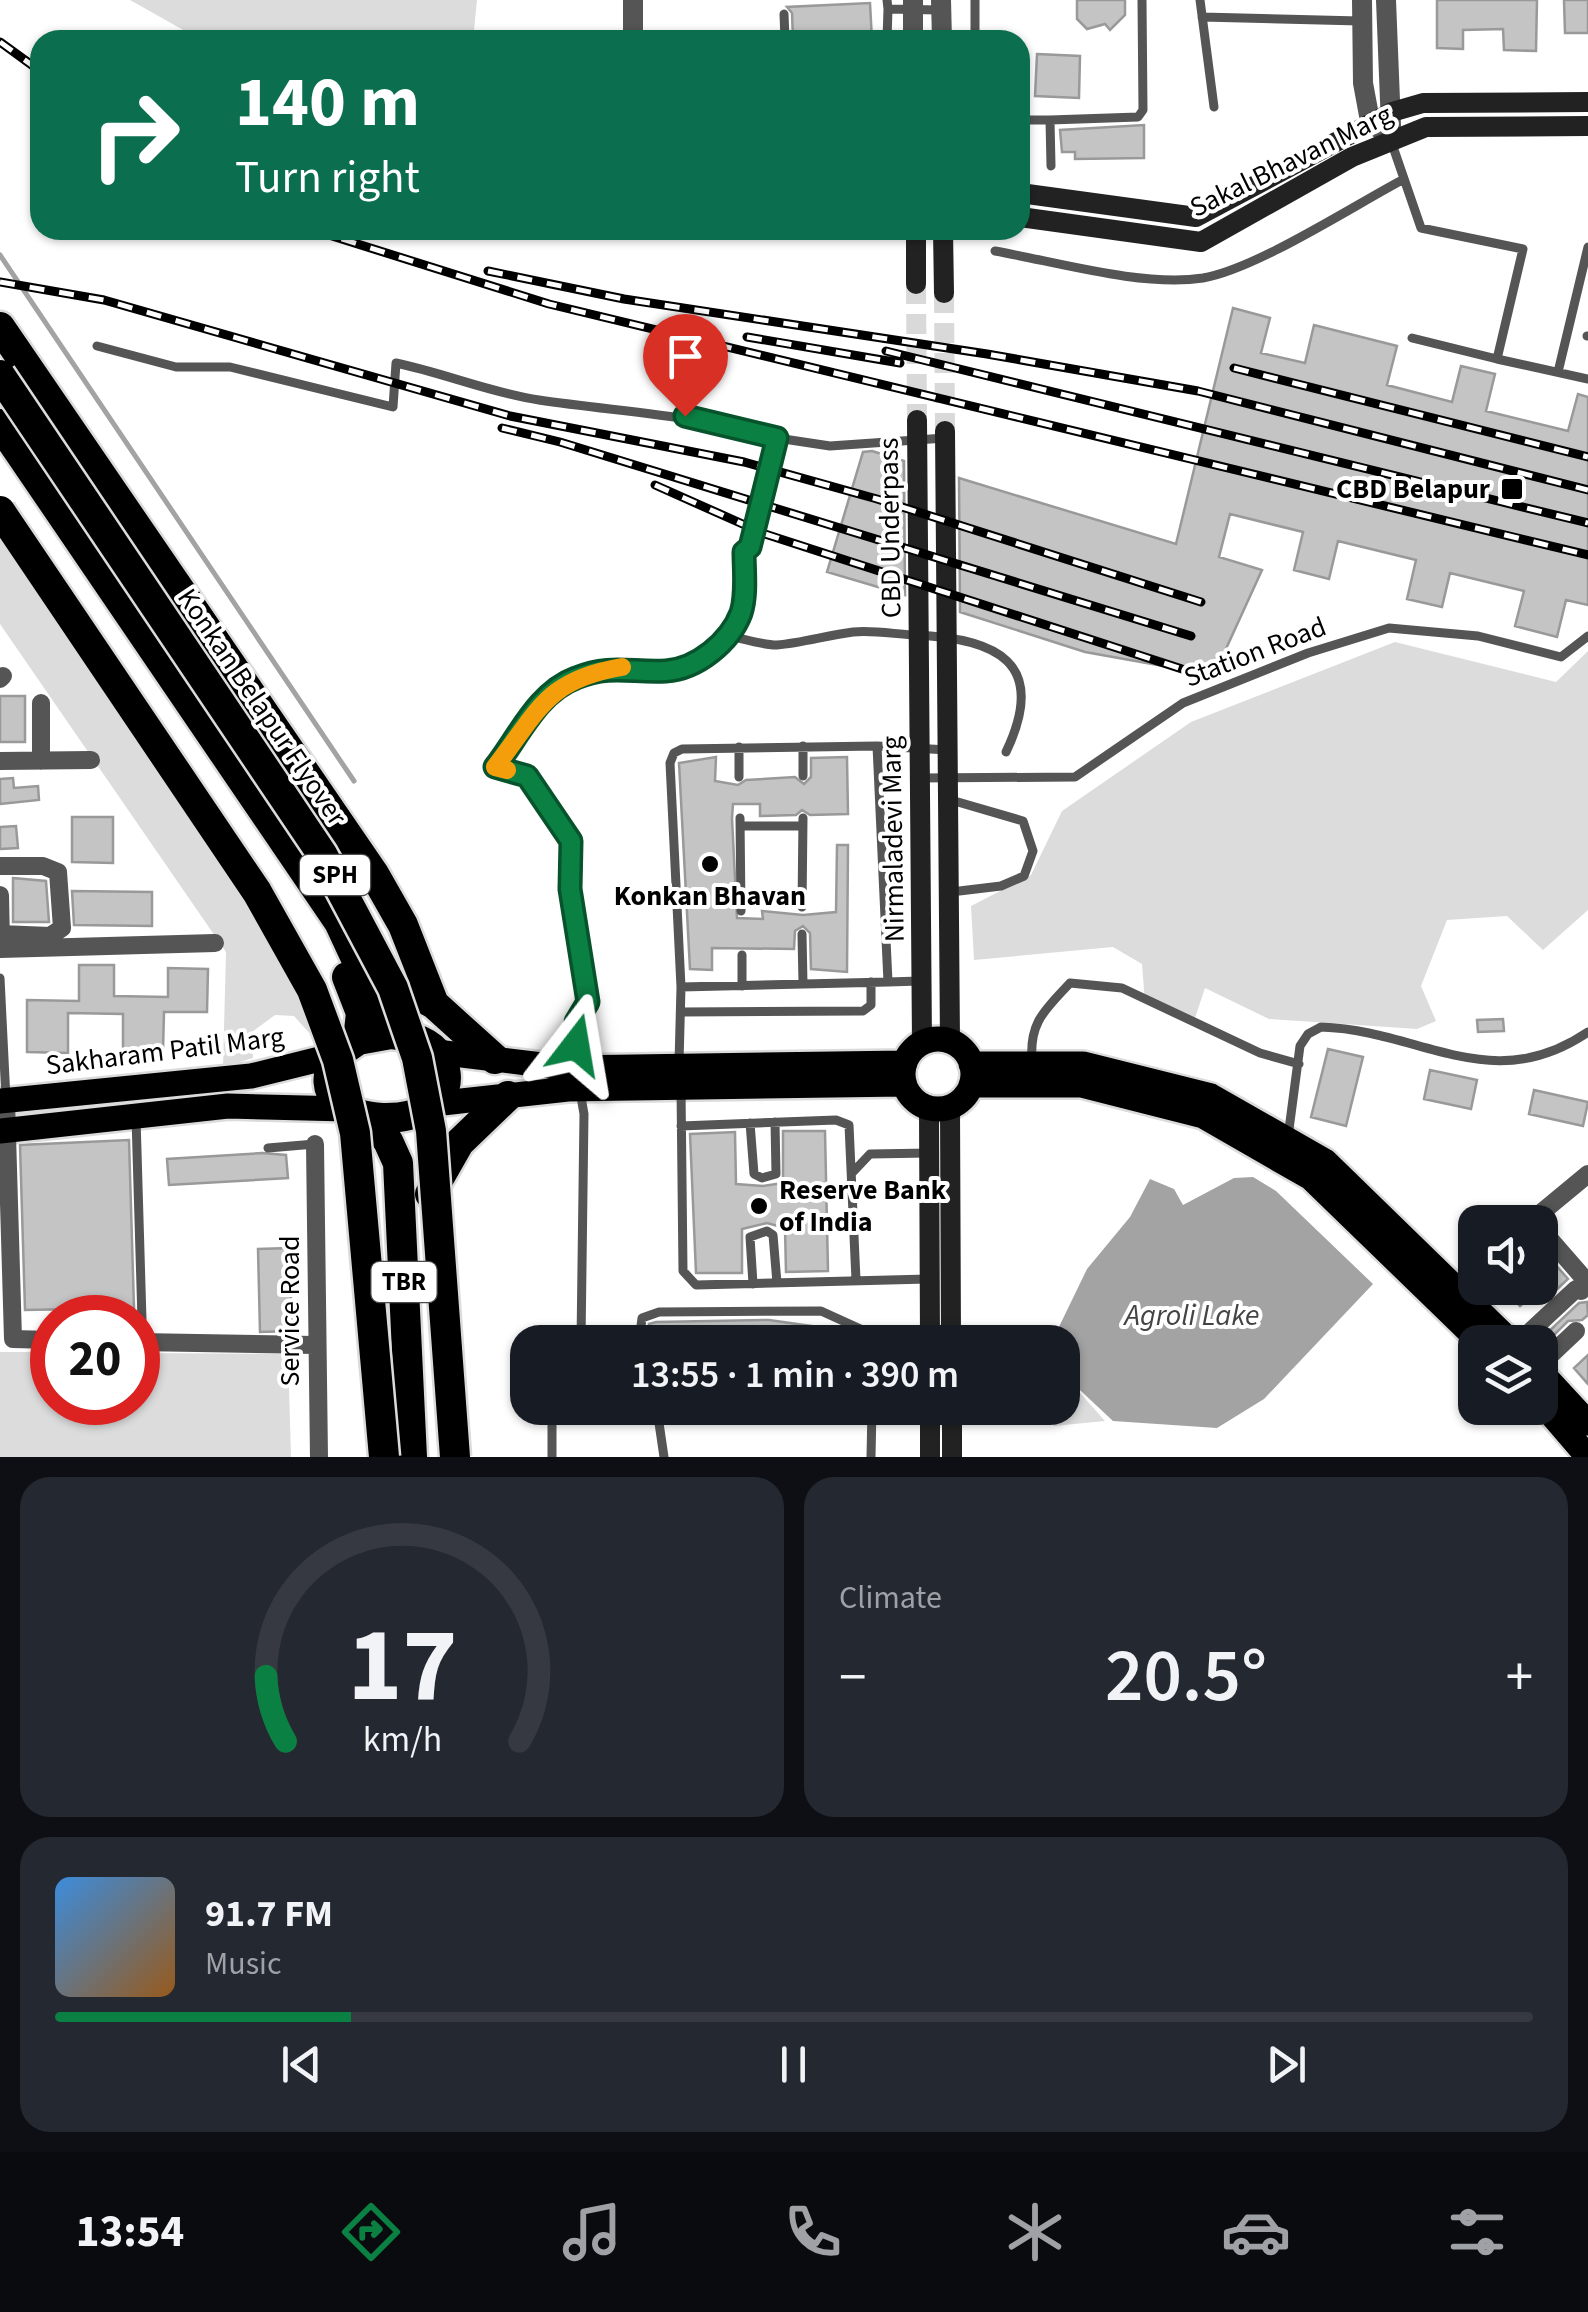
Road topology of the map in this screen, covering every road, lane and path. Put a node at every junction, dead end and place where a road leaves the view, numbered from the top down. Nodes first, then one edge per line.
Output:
1 (633, 0) edge
2 (976, 0) edge
3 (1142, 0) edge
4 (1200, 0) edge
5 (1386, 0) edge
6 (887, 5) edge
7 (913, 5) edge
8 (941, 5) edge
9 (1362, 10) edge
10 (784, 14) dead end
11 (1202, 17) junction
12 (633, 30) edge
13 (785, 30) edge
14 (914, 30) edge
15 (942, 30) edge
16 (975, 30) edge
17 (1588, 102) edge
18 (1214, 107) dead end
19 (1392, 112) junction
20 (1030, 120) edge
21 (1050, 120) junction
22 (1370, 120) junction
23 (1588, 126) edge
24 (1390, 138) junction
25 (1050, 166) dead end
26 (1404, 179) junction
27 (1030, 194) edge
28 (1030, 218) edge
29 (916, 240) edge
30 (943, 240) edge
31 (1588, 250) edge
32 (996, 252) dead end
33 (916, 284) tunnel mouth
34 (944, 293) tunnel mouth
35 (0, 327) edge
36 (1412, 338) dead end
37 (97, 346) dead end
38 (1498, 358) junction
39 (1558, 372) junction
40 (0, 375) edge
41 (1588, 379) edge
42 (0, 424) edge
43 (917, 429) junction
44 (945, 434) joint
45 (777, 438) junction
46 (0, 458) edge
47 (0, 511) edge
48 (947, 634) junction
49 (724, 635) junction
50 (919, 635) junction
51 (1588, 636) edge
52 (41, 703) dead end
53 (803, 746) junction
54 (877, 746) junction
55 (739, 747) junction
56 (920, 748) junction
57 (948, 750) junction
58 (1006, 752) dead end
59 (91, 760) dead end
60 (0, 761) edge
61 (41, 761) junction
62 (803, 776) dead end
63 (739, 777) dead end
64 (920, 778) junction
65 (948, 789) junction
66 (0, 866) edge
67 (948, 893) junction
68 (0, 895) edge
69 (802, 904) joint
70 (802, 934) dead end
71 (1, 941) edge
72 (215, 943) dead end
73 (742, 954) dead end
74 (0, 978) edge
75 (369, 980) junction
76 (922, 980) junction
77 (870, 982) junction
78 (888, 982) junction
79 (804, 984) junction
80 (742, 986) junction
81 (682, 987) junction
82 (434, 1004) junction
83 (1, 1007) edge
84 (680, 1012) junction
85 (1588, 1032) edge
86 (1, 1034) edge
87 (391, 1034) junction
88 (950, 1042) junction
89 (922, 1043) junction
90 (347, 1048) junction
91 (445, 1053) junction
92 (495, 1059) junction
93 (1, 1061) edge
94 (1032, 1064) junction
95 (1298, 1064) junction
96 (904, 1073) junction
97 (971, 1075) junction
98 (251, 1076) junction
99 (680, 1077) junction
100 (578, 1078) junction
101 (508, 1096) junction
102 (3, 1101) edge
103 (438, 1105) junction
104 (254, 1106) junction
105 (939, 1108) junction
106 (357, 1113) junction
107 (136, 1116) junction
108 (775, 1122) junction
109 (750, 1123) junction
110 (682, 1126) junction
111 (4, 1131) edge
112 (1288, 1137) junction
113 (315, 1144) joint
114 (268, 1148) dead end
115 (929, 1153) junction
116 (852, 1173) junction
117 (1588, 1174) edge
118 (1554, 1205) edge
119 (420, 1227) junction
120 (1558, 1254) edge
121 (940, 1279) junction
122 (856, 1280) junction
123 (777, 1283) junction
124 (754, 1284) junction
125 (1584, 1287) edge
126 (1458, 1293) edge
127 (1458, 1294) edge
128 (141, 1295) edge
129 (1471, 1305) edge
130 (581, 1325) edge
131 (641, 1325) edge
132 (847, 1325) edge
133 (932, 1325) edge
134 (949, 1325) edge
135 (1492, 1325) edge
136 (1538, 1325) edge
137 (1580, 1331) edge
138 (30, 1339) edge
139 (160, 1342) edge
140 (315, 1345) junction
141 (1558, 1351) edge
142 (1558, 1389) edge
143 (1558, 1423) edge
144 (1588, 1423) edge
145 (552, 1425) edge
146 (659, 1425) edge
147 (872, 1425) edge
148 (930, 1425) edge
149 (952, 1425) edge
150 (319, 1457) edge
151 (384, 1457) edge
152 (412, 1457) edge
153 (431, 1457) edge
154 (455, 1457) edge
155 (552, 1457) edge
156 (664, 1457) edge
157 (872, 1457) edge
158 (930, 1457) edge
159 (952, 1457) edge
160 (1588, 1457) edge

1 - 12 street
2 - 16 lane
3 - 21 lane
4 - 11 lane
5 - 19 street
6 - 7 lane
7 - 8 lane
7 - 14 street
8 - 15 street
9 - 11 lane
9 - 22 street
10 - 13 lane
11 - 18 lane
17 - 19 main road, Sakal Bhavan Marg
19 - 22 main road, Sakal Bhavan Marg
19 - 24 street
20 - 21 lane
21 - 25 lane
22 - 24 street
22 - 27 main road, Sakal Bhavan Marg
23 - 24 main road, Sakal Bhavan Marg
24 - 26 lane
24 - 28 main road, Sakal Bhavan Marg
26 - 32 lane
26 - 38 lane
29 - 33 main road
30 - 34 main road
31 - 39 lane
35 - 82 highway
36 - 38 lane
37 - 45 lane
38 - 39 lane
39 - 41 lane
40 - 154 highway, Konkan Belapur Flyover / SPH, bridge
42 - 75 highway
43 - 44 lane
43 - 45 lane
43 - 50 main road, CBD Underpass
44 - 48 main road, CBD Underpass
45 - 49 lane
46 - 90 highway
47 - 151 highway, SPH, bridge
48 - 50 lane
48 - 57 main road, Nirmaladevi Marg
48 - 58 lane
49 - 50 lane
49 - 100 lane
50 - 56 main road, Nirmaladevi Marg
51 - 65 lane, Station Road
52 - 61 street
53 - 54 lane
53 - 55 lane
53 - 62 lane
54 - 56 lane
54 - 78 lane
55 - 63 lane
55 - 81 lane
56 - 57 lane
56 - 64 main road, Nirmaladevi Marg
57 - 65 main road, Nirmaladevi Marg
59 - 61 street
60 - 61 street
64 - 65 lane
64 - 76 main road, Nirmaladevi Marg
65 - 67 main road, Nirmaladevi Marg
65 - 67 lane
66 - 71 street
67 - 88 main road, Nirmaladevi Marg
68 - 71 street
69 - 69 lane
70 - 79 lane
71 - 72 street
73 - 80 lane
74 - 83 lane
75 - 82 highway
75 - 87 highway
76 - 78 lane
76 - 89 main road, Nirmaladevi Marg
77 - 78 lane
77 - 79 lane
77 - 84 lane
79 - 80 lane
80 - 81 lane
81 - 84 lane
82 - 92 highway
83 - 86 lane
84 - 99 lane
85 - 95 lane
86 - 93 lane
87 - 90 highway
87 - 91 highway
88 - 89 main road
88 - 97 main road
89 - 96 main road
90 - 98 main road, Sakharam Patil Marg
90 - 106 highway, TBR
91 - 92 main road
91 - 103 highway, TBR
92 - 100 main road
93 - 102 lane
94 - 95 lane
94 - 97 main road
94 - 112 main road
95 - 112 lane
96 - 99 main road
96 - 105 main road
97 - 105 main road
97 - 127 main road
98 - 102 main road, Sakharam Patil Marg
98 - 104 main road
99 - 100 main road
99 - 110 lane
100 - 101 main road
100 - 130 lane
101 - 103 main road
101 - 119 highway
102 - 111 street
103 - 106 highway
103 - 119 highway, TBR
104 - 106 main road
104 - 107 main road
105 - 115 main road
105 - 121 main road
106 - 152 highway, TBR
107 - 111 main road
107 - 128 lane
108 - 109 lane
108 - 109 lane
108 - 116 lane
109 - 110 lane
110 - 124 lane
111 - 138 street
112 - 126 main road
113 - 114 lane
113 - 140 street, Service Road
115 - 116 lane
115 - 121 main road
116 - 122 lane
117 - 118 street
119 - 153 highway, TBR
120 - 125 street
121 - 122 lane
121 - 133 main road
121 - 134 main road
122 - 123 lane
123 - 124 lane
123 - 124 lane
125 - 136 street
129 - 135 main road
131 - 132 lane
137 - 141 street
139 - 140 street
140 - 150 street, Service Road
142 - 144 main road
143 - 160 main road
145 - 155 lane
146 - 156 lane
147 - 157 lane
148 - 158 main road
149 - 159 main road

